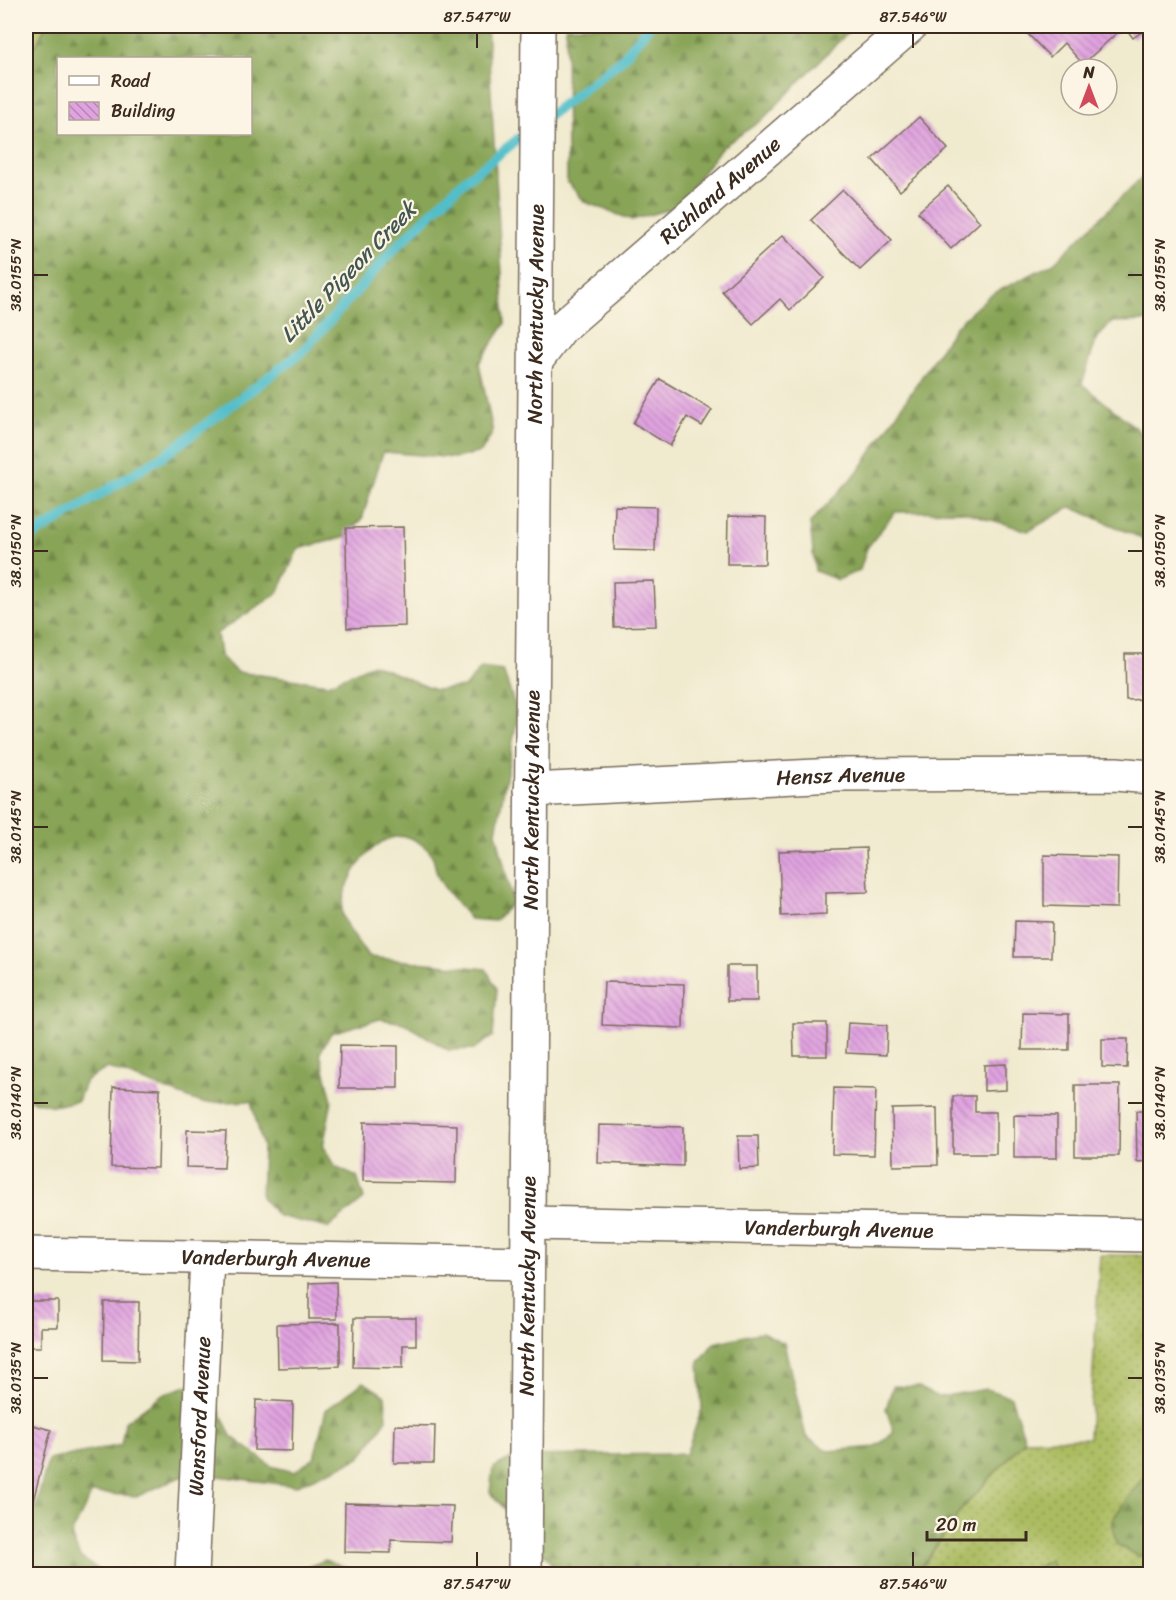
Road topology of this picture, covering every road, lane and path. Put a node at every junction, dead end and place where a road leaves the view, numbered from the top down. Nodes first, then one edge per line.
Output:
1 (910, 26) edge
2 (537, 37) edge
3 (536, 361) junction
4 (1150, 777) edge
5 (531, 790) junction
6 (529, 1223) junction
7 (1150, 1235) edge
8 (26, 1254) edge
9 (207, 1258) junction
10 (527, 1263) junction
11 (192, 1575) edge
12 (525, 1575) edge

1 - 3 street, Richland Avenue
2 - 3 street, North Kentucky Avenue
3 - 5 street, North Kentucky Avenue
4 - 5 street, Hensz Avenue
5 - 6 street, North Kentucky Avenue
6 - 7 street, Vanderburgh Avenue
6 - 10 street, North Kentucky Avenue
8 - 9 street, Vanderburgh Avenue
9 - 10 street, Vanderburgh Avenue
9 - 11 street, Wansford Avenue
10 - 12 street, North Kentucky Avenue

